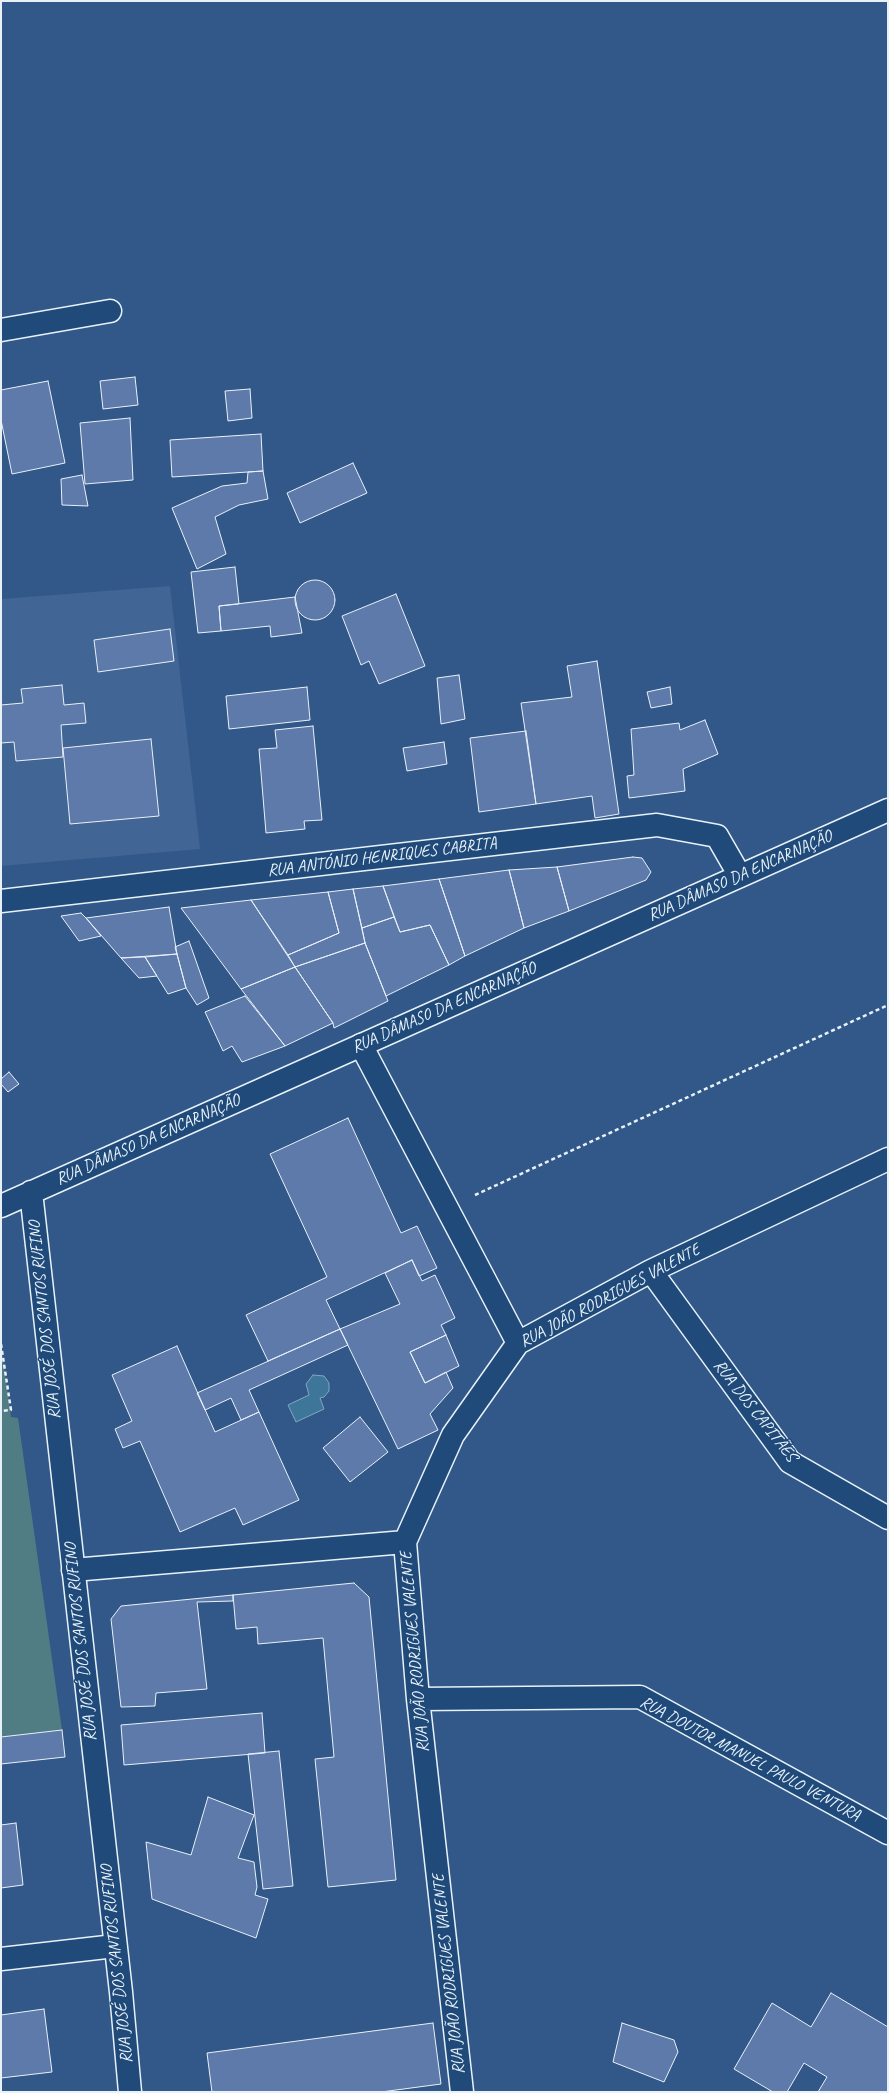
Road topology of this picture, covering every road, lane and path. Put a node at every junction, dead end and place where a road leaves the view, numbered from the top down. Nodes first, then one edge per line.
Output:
1 (110, 311) dead end
2 (1, 330) edge
3 (888, 810) edge
4 (740, 876) junction
5 (1, 900) edge
6 (888, 1005) edge
7 (361, 1045) junction
8 (888, 1159) edge
9 (31, 1192) junction
10 (1, 1206) edge
11 (447, 1208) junction
12 (650, 1271) junction
13 (518, 1343) junction
14 (1, 1344) edge
15 (1, 1411) edge
16 (888, 1518) edge
17 (405, 1542) junction
18 (73, 1570) junction
19 (418, 1699) junction
20 (888, 1833) edge
21 (115, 1946) junction
22 (1, 1959) edge
23 (130, 2092) edge
24 (462, 2092) edge

1 - 2 street
3 - 4 street, RUA DÂMASO DA ENCARNAÇÃO
4 - 5 street, RUA ANTÓNIO HENRIQUES CABRITA
4 - 7 street, RUA DÂMASO DA ENCARNAÇÃO
6 - 11 path
7 - 9 street, RUA DÂMASO DA ENCARNAÇÃO
7 - 11 street
8 - 12 street, RUA JOÃO RODRIGUES VALENTE
9 - 10 street, RUA DÂMASO DA ENCARNAÇÃO
9 - 18 street, RUA JOSÉ DOS SANTOS RUFINO
11 - 13 street
12 - 13 street, RUA JOÃO RODRIGUES VALENTE
12 - 16 street, RUA DOS CAPITÃES
13 - 17 street, RUA JOÃO RODRIGUES VALENTE
14 - 15 path
17 - 18 street
17 - 19 street, RUA JOÃO RODRIGUES VALENTE
18 - 21 street, RUA JOSÉ DOS SANTOS RUFINO
19 - 20 street, RUA DOUTOR MANUEL PAULO VENTURA
19 - 24 street, RUA JOÃO RODRIGUES VALENTE
21 - 22 street
21 - 23 street, RUA JOSÉ DOS SANTOS RUFINO

